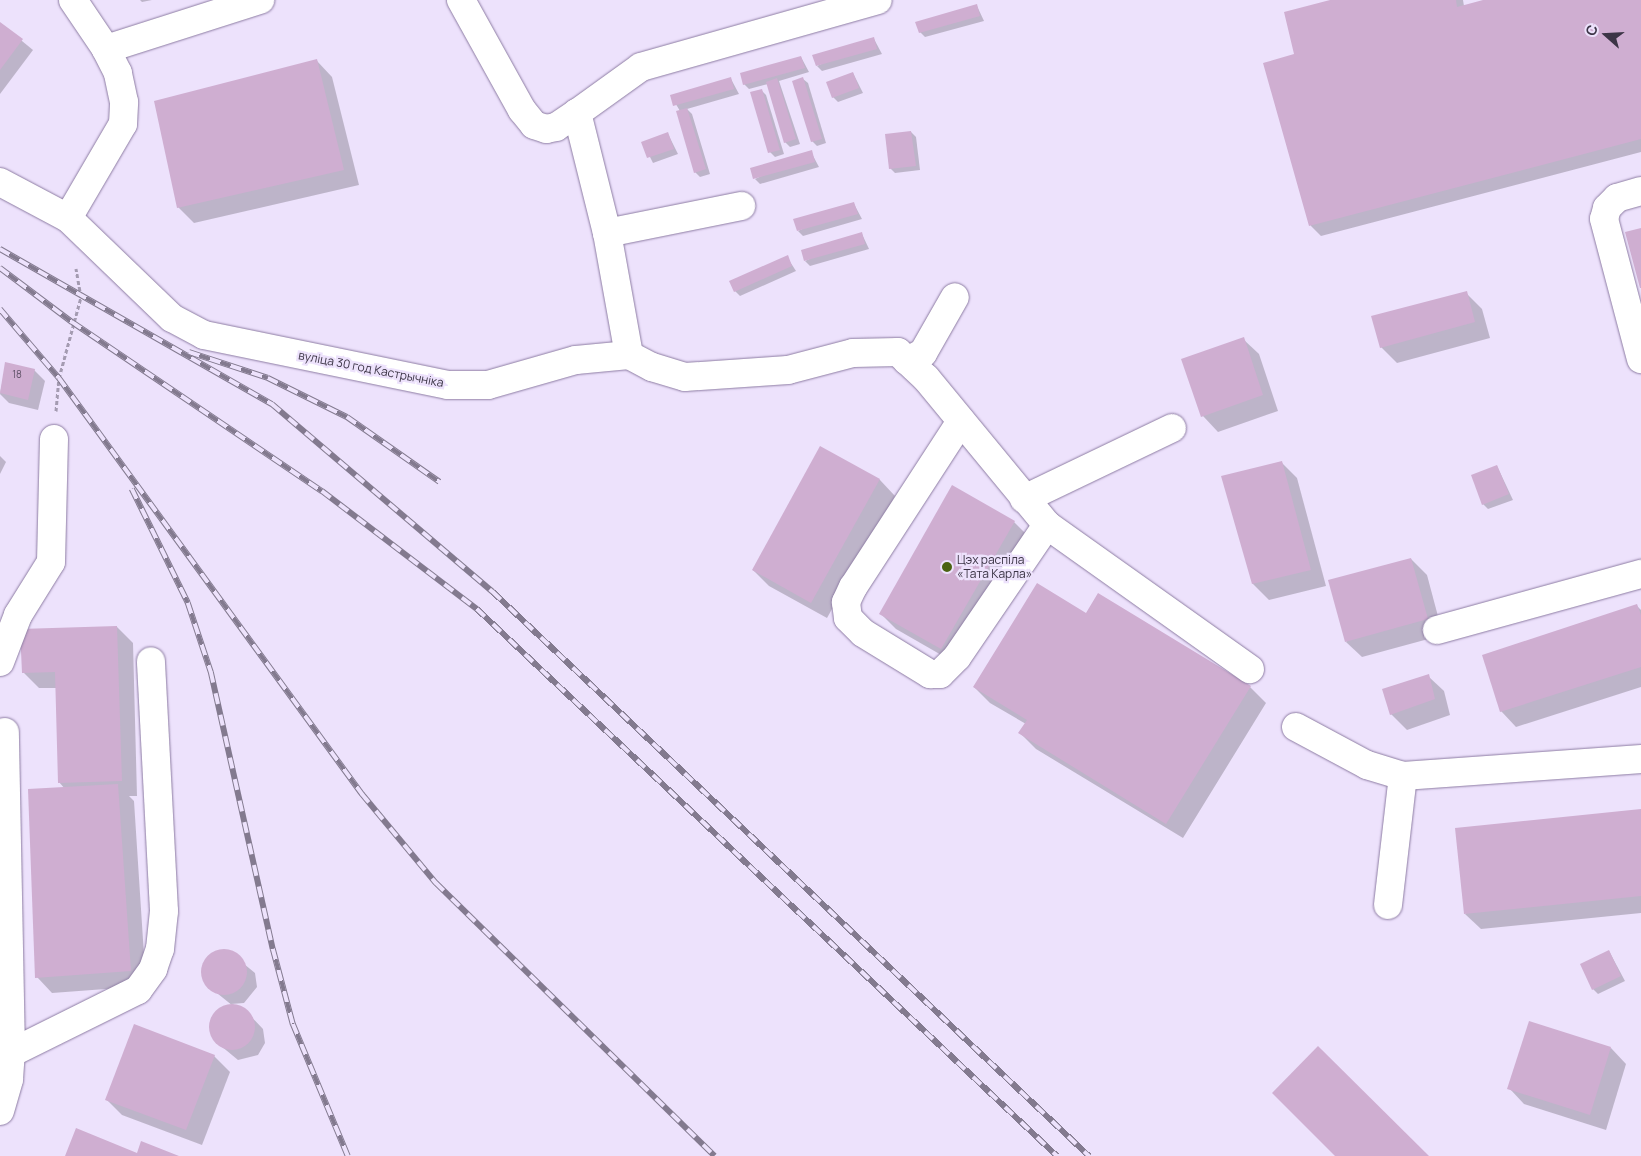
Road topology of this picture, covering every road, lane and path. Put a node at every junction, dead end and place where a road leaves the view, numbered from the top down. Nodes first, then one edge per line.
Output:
1 (73, 0) edge
2 (260, 0) edge
3 (461, 0) edge
4 (878, 0) edge
5 (106, 49) junction
6 (577, 113) junction
7 (0, 182) edge
8 (1641, 191) edge
9 (741, 206) dead end
10 (68, 218) junction
11 (607, 233) junction
12 (955, 297) dead end
13 (629, 355) junction
14 (1641, 359) edge
15 (917, 369) junction
16 (961, 421) junction
17 (1172, 428) dead end
18 (54, 439) joint
19 (1024, 499) junction
20 (1047, 525) junction
21 (1641, 574) edge
22 (1437, 630) dead end
23 (151, 661) dead end
24 (0, 662) edge
25 (1250, 669) dead end
26 (1296, 727) dead end
27 (5, 732) dead end
28 (1641, 759) edge
29 (1404, 776) junction
30 (1388, 905) dead end
31 (10, 1053) junction
32 (0, 1111) edge

1 - 5 street
2 - 5 street
3 - 6 street
4 - 6 street
5 - 10 street
6 - 11 street
7 - 10 street, вуліца 30 год Кастрычніка
8 - 14 street
9 - 11 street
10 - 13 street, вуліца 30 год Кастрычніка
10 - 18 path
11 - 13 street
12 - 15 street
13 - 15 street
15 - 16 street
16 - 19 street
16 - 20 street
17 - 19 street
18 - 24 street
19 - 20 street
20 - 25 street
21 - 22 street
23 - 31 street
26 - 29 street
27 - 31 street
28 - 29 street
29 - 30 street
31 - 32 street

